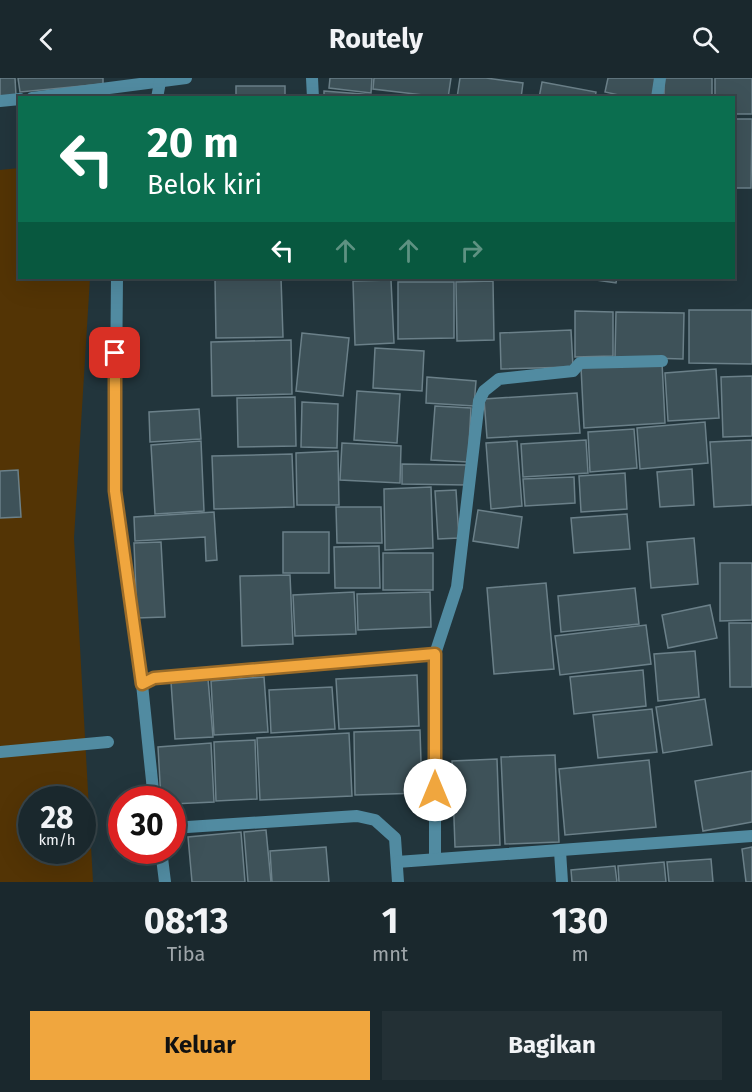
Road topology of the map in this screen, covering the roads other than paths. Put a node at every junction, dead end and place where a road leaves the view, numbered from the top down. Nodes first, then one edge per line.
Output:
1 (180, 78) edge
2 (186, 78) edge
3 (312, 78) edge
4 (660, 78) edge
5 (160, 82) junction
6 (48, 96) edge
7 (157, 96) edge
8 (313, 96) edge
9 (657, 96) edge
10 (18, 99) edge
11 (0, 101) edge
12 (117, 279) edge
13 (662, 361) dead end
14 (435, 654) junction
15 (142, 684) junction
16 (108, 742) dead end
17 (0, 752) edge
18 (153, 786) edge
19 (186, 827) edge
20 (752, 836) edge
21 (560, 851) junction
22 (435, 859) junction
23 (397, 862) junction
24 (163, 864) edge
25 (165, 882) edge
26 (399, 882) edge
27 (562, 882) edge

1 - 2 street
1 - 5 street
3 - 8 street
4 - 9 street
5 - 6 street
5 - 7 street
10 - 11 street
12 - 15 street
13 - 14 street
14 - 15 street
14 - 22 street
15 - 18 street
16 - 17 street
19 - 23 street
20 - 21 street
21 - 22 street
21 - 27 street
22 - 23 street
23 - 26 street
24 - 25 street

